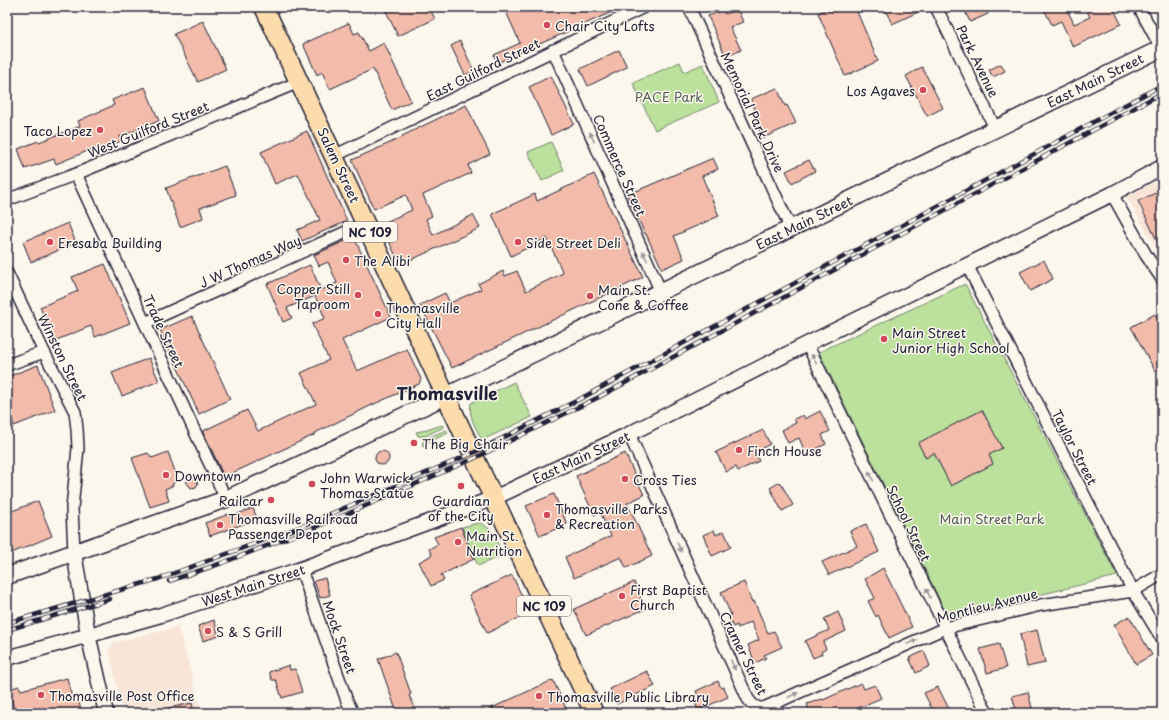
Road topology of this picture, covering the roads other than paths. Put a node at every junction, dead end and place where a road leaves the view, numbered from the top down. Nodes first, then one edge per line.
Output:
1 (264, 7) edge
2 (644, 7) edge
3 (689, 7) edge
4 (936, 7) edge
5 (1139, 7) edge
6 (1161, 48) edge
7 (553, 50) junction
8 (299, 82) junction
9 (995, 128) junction
10 (334, 156) junction
11 (1162, 167) edge
12 (76, 174) junction
13 (1112, 194) junction
14 (7, 200) edge
15 (366, 223) junction
16 (791, 229) junction
17 (967, 265) junction
18 (7, 273) edge
19 (1162, 279) edge
20 (661, 292) junction
21 (145, 323) junction
22 (807, 344) junction
23 (44, 352) junction
24 (7, 365) edge
25 (446, 396) junction
26 (629, 434) junction
27 (494, 498) junction
28 (226, 499) junction
29 (74, 553) junction
30 (301, 569) junction
31 (1162, 574) edge
32 (7, 576) edge
33 (1133, 591) junction
34 (945, 628) junction
35 (88, 634) junction
36 (1162, 639) edge
37 (7, 658) edge
38 (757, 708) joint
39 (106, 713) edge
40 (353, 713) edge
41 (594, 713) edge
42 (987, 713) edge

1 - 8 main road, Salem Street / NC 109
2 - 7 street, East Guilford Street
3 - 16 street, Memorial Park Drive
4 - 9 street, Park Avenue
5 - 6 street
6 - 9 main road, East Main Street
7 - 10 street, East Guilford Street
20 -> 7 street, Commerce Street
8 - 10 main road, Salem Street / NC 109
8 - 12 street, West Guilford Street
9 - 16 main road, East Main Street
10 - 15 main road, Salem Street / NC 109
11 - 13 street, East Main Street
12 - 14 street, West Guilford Street
12 - 21 street, Trade Street
13 - 17 street, East Main Street
13 - 19 street
15 - 21 street, J W Thomas Way
15 - 25 main road, Salem Street / NC 109
16 - 20 main road, East Main Street
17 - 22 street, East Main Street
17 - 33 street, Taylor Street
18 - 23 street, Winston Street
20 - 25 main road, East Main Street
21 - 28 street, Trade Street
22 - 26 street, East Main Street
34 -> 22 street, School Street
23 - 24 street
23 - 29 street, Winston Street
25 - 27 main road, Salem Street / NC 109
25 - 28 main road
26 - 27 street, East Main Street
26 -> 38 street, Cramer Street
27 - 30 street, West Main Street
27 - 41 main road, NC 109
28 - 29 main road
29 - 32 main road
29 - 35 street
30 - 35 street, West Main Street
30 - 40 street, Mock Street
31 - 33 street, Montlieu Avenue
33 - 34 street, Montlieu Avenue
33 - 36 street, Taylor Street
38 -> 34 street, Montlieu Avenue
34 - 42 street, School Street
35 - 37 street, West Main Street
35 - 39 street

